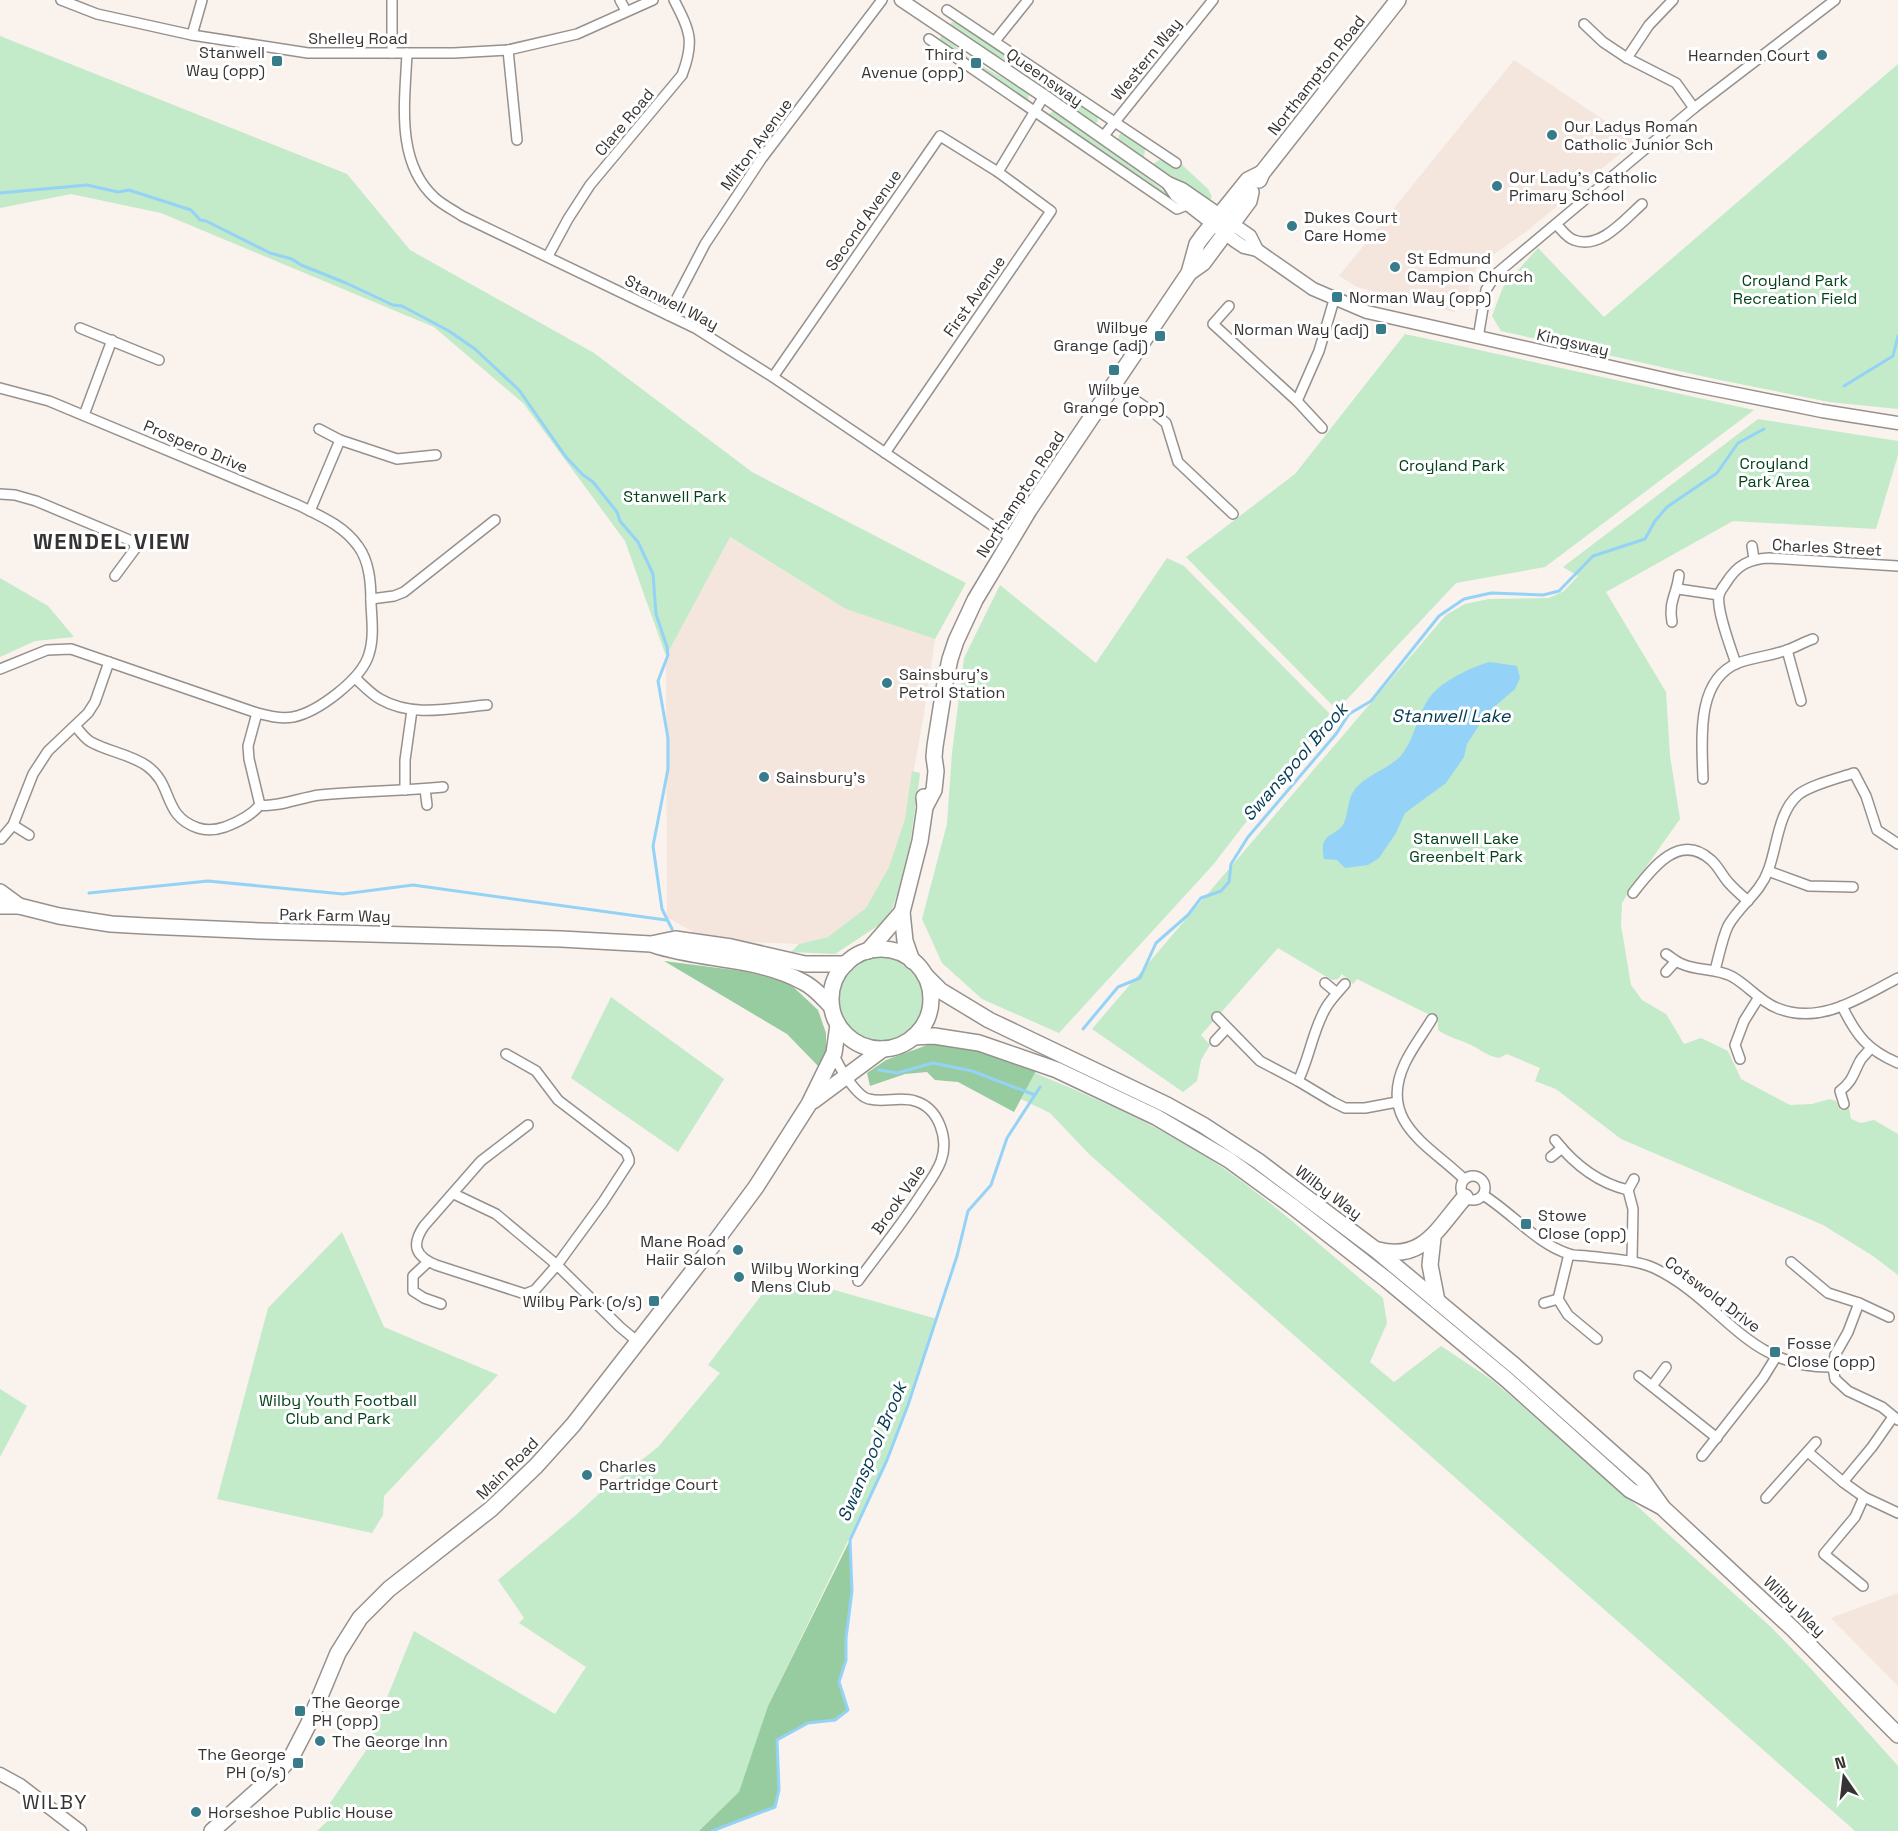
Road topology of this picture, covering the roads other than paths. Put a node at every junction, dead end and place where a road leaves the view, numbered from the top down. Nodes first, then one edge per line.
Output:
1 (61, 0) edge
2 (202, 0) edge
3 (392, 0) edge
4 (620, 0) edge
5 (653, 0) edge
6 (674, 0) edge
7 (882, 0) edge
8 (901, 0) edge
9 (1028, 0) edge
10 (1213, 0) edge
11 (1398, 0) edge
12 (1673, 0) edge
13 (1834, 0) edge
14 (947, 10) dead end
15 (626, 11) junction
16 (1584, 24) dead end
17 (192, 35) junction
18 (928, 39) dead end
19 (995, 41) junction
20 (508, 50) junction
21 (392, 53) junction
22 (406, 53) junction
23 (1627, 58) junction
24 (1044, 96) junction
25 (1694, 108) junction
26 (1034, 113) junction
27 (1113, 123) junction
28 (1102, 138) junction
29 (517, 140) dead end
30 (1176, 164) dead end
31 (998, 172) junction
32 (1262, 172) junction
33 (1168, 183) junction
34 (1642, 204) dead end
35 (1187, 205) junction
36 (1222, 224) junction
37 (1556, 224) junction
38 (548, 256) junction
39 (1189, 273) junction
40 (1334, 300) junction
41 (1229, 306) dead end
42 (668, 315) junction
43 (80, 328) dead end
44 (1478, 338) junction
45 (112, 340) junction
46 (159, 360) dead end
47 (773, 377) junction
48 (1113, 385) junction
49 (0, 388) edge
50 (1297, 401) junction
51 (84, 415) junction
52 (1898, 423) edge
53 (1322, 428) dead end
54 (319, 429) dead end
55 (340, 440) junction
56 (885, 453) junction
57 (436, 455) dead end
58 (0, 494) edge
59 (310, 511) junction
60 (1233, 514) dead end
61 (495, 520) dead end
62 (1011, 538) junction
63 (1752, 546) dead end
64 (1754, 559) junction
65 (1898, 566) edge
66 (1679, 575) dead end
67 (115, 576) dead end
68 (1678, 589) junction
69 (1719, 595) junction
70 (371, 599) junction
71 (1672, 622) dead end
72 (1813, 639) dead end
73 (1787, 650) junction
74 (109, 662) junction
75 (1736, 664) junction
76 (0, 669) edge
77 (355, 678) junction
78 (1801, 701) dead end
79 (487, 705) dead end
80 (412, 710) junction
81 (257, 713) junction
82 (75, 726) junction
83 (1703, 779) dead end
84 (443, 787) dead end
85 (425, 789) junction
86 (405, 790) junction
87 (260, 805) junction
88 (427, 805) dead end
89 (13, 825) junction
90 (29, 835) dead end
91 (1, 839) edge
92 (1898, 844) edge
93 (1768, 872) junction
94 (1853, 887) dead end
95 (0, 892) edge
96 (1633, 893) dead end
97 (1748, 901) junction
98 (0, 906) edge
99 (19, 906) junction
100 (902, 912) junction
101 (651, 944) junction
102 (868, 951) junction
103 (1666, 954) dead end
104 (912, 961) junction
105 (1676, 961) junction
106 (846, 964) junction
107 (1715, 970) junction
108 (1666, 972) dead end
109 (924, 974) junction
110 (1898, 978) edge
111 (1325, 983) dead end
112 (1345, 984) dead end
113 (1337, 993) junction
114 (1759, 997) junction
115 (831, 1006) junction
116 (1842, 1006) junction
117 (1216, 1017) dead end
118 (1432, 1019) dead end
119 (838, 1025) junction
120 (1227, 1028) junction
121 (913, 1037) junction
122 (1215, 1041) dead end
123 (1735, 1045) junction
124 (1724, 1046) dead end
125 (883, 1049) junction
126 (1870, 1049) junction
127 (834, 1053) junction
128 (506, 1054) dead end
129 (1740, 1059) dead end
130 (1898, 1063) edge
131 (845, 1075) junction
132 (1298, 1080) junction
133 (1840, 1091) junction
134 (1830, 1094) dead end
135 (1397, 1102) junction
136 (809, 1104) junction
137 (1844, 1104) dead end
138 (528, 1125) dead end
139 (1556, 1140) dead end
140 (1562, 1148) junction
141 (1551, 1157) dead end
142 (1464, 1179) junction
143 (1634, 1179) dead end
144 (1628, 1190) junction
145 (454, 1194) junction
146 (1483, 1194) junction
147 (1465, 1197) junction
148 (1433, 1238) junction
149 (1376, 1250) junction
150 (1569, 1254) junction
151 (1632, 1261) junction
152 (428, 1262) junction
153 (1791, 1262) dead end
154 (557, 1265) junction
155 (858, 1281) dead end
156 (1558, 1299) junction
157 (1437, 1301) junction
158 (1544, 1303) dead end
159 (1859, 1303) junction
160 (441, 1304) dead end
161 (1889, 1317) dead end
162 (1597, 1339) dead end
163 (638, 1342) junction
164 (1776, 1357) junction
165 (1666, 1367) dead end
166 (1833, 1367) junction
167 (1639, 1376) dead end
168 (1652, 1386) junction
169 (1896, 1419) edge
170 (1717, 1437) junction
171 (1816, 1442) dead end
172 (1808, 1452) junction
173 (1702, 1455) dead end
174 (1843, 1482) junction
175 (1864, 1497) junction
176 (1766, 1498) dead end
177 (1663, 1508) junction
178 (1898, 1513) edge
179 (1863, 1586) dead end
180 (1898, 1735) edge
181 (0, 1774) edge
182 (80, 1831) edge
183 (212, 1831) edge

1 - 17 street, Shelley Road
2 - 17 street
3 - 21 street
4 - 15 street
5 - 15 street, Shelley Road
6 - 38 street, Clare Road
7 - 42 street, Milton Avenue
8 - 24 street, Queensway
9 - 19 street
10 - 27 street, Western Way
11 - 32 main road, Northampton Road
12 - 23 street
13 - 25 street
14 - 19 street
15 - 20 street, Shelley Road
16 - 23 street
17 - 21 street, Shelley Road
18 - 26 street, Queensway
19 - 27 street
20 - 22 street, Shelley Road
20 - 29 street
21 - 22 street, Shelley Road
22 - 38 street, Stanwell Way
23 - 25 street
24 - 26 street
24 - 28 street, Queensway
25 - 37 street
26 - 31 street
26 - 35 street, Queensway
27 - 28 street, Western Way
27 - 30 street
28 - 33 street, Queensway
31 - 47 street, Second Avenue
31 - 56 street, First Avenue
32 - 36 main road, Northampton Road
32 - 36 main road, Northampton Road
33 - 35 street, Queensway
33 - 36 street, Queensway
34 - 37 street
35 - 36 street, Queensway
36 - 39 main road, Northampton Road
36 - 39 main road, Northampton Road
36 - 40 street, Kingsway
37 - 44 street
38 - 42 street, Stanwell Way
39 - 48 main road, Northampton Road
40 - 44 street, Kingsway
40 - 50 street
41 - 50 street
42 - 47 street, Stanwell Way
43 - 45 street
44 - 52 street, Kingsway
45 - 46 street
45 - 51 street
47 - 56 street, Stanwell Way
48 - 60 street
48 - 62 main road, Northampton Road
49 - 51 street, Prospero Drive
50 - 53 street
51 - 59 street, Prospero Drive
54 - 55 street
55 - 57 street
55 - 59 street
56 - 62 street, Stanwell Way
58 - 67 street
59 - 70 street, Prospero Drive
61 - 70 street
62 - 100 main road, Northampton Road
63 - 64 street, Charles Street
64 - 65 street, Charles Street
64 - 69 street, Charles Street
66 - 68 street
68 - 69 street
68 - 71 street
69 - 75 street
70 - 77 street
72 - 73 street
73 - 75 street
73 - 78 street
74 - 76 street
74 - 81 street
74 - 82 street
75 - 83 street
77 - 80 street
77 - 81 street
79 - 80 street
80 - 86 street
81 - 87 street
82 - 87 street
82 - 89 street
84 - 85 street
85 - 86 street
85 - 88 street
86 - 87 street
89 - 90 street
89 - 91 street
92 - 93 street
93 - 94 street
93 - 97 street
95 - 99 main road, Park Farm Way
96 - 97 street
97 - 107 street
98 - 99 main road, Park Farm Way
99 - 101 main road, Park Farm Way
100 - 102 main road, Northampton Road
100 - 104 main road, Northampton Road
101 - 106 main road, Park Farm Way
101 - 115 main road, Park Farm Way
102 - 104 main road
102 - 106 main road
103 - 105 street
104 - 109 main road
105 - 107 street
105 - 108 street
106 - 115 main road
107 - 114 street
109 - 121 main road
109 - 149 main road, Wilby Way
110 - 116 street
111 - 113 street
112 - 113 street
113 - 132 street
114 - 116 street
114 - 123 street
115 - 119 main road
116 - 126 street
117 - 120 street
118 - 135 street
119 - 125 main road
119 - 127 main road, Main Road
120 - 122 street
120 - 132 street
121 - 125 main road
121 - 177 main road, Wilby Way
123 - 124 street
123 - 129 street
125 - 131 main road, Main Road
126 - 130 street
126 - 133 street
127 - 131 street, Brook Vale
127 - 136 main road, Main Road
128 - 154 street
131 - 136 main road, Main Road
131 - 155 street, Brook Vale
132 - 135 street
133 - 134 street
133 - 137 street
135 - 142 street
136 - 163 main road, Main Road
138 - 145 street
139 - 140 street
140 - 141 street
140 - 144 street
142 - 146 street
142 - 147 street
143 - 144 street
144 - 151 street
145 - 152 street
145 - 154 street
146 - 147 street
146 - 150 street, Cotswold Drive
147 - 148 main road
148 - 149 main road
148 - 157 main road
149 - 157 main road, Wilby Way
150 - 151 street, Cotswold Drive
150 - 156 street
151 - 164 street, Cotswold Drive
152 - 154 street
152 - 160 street
153 - 159 street
154 - 163 street
156 - 158 street
156 - 162 street
157 - 177 main road, Wilby Way
159 - 161 street
159 - 166 street
163 - 183 main road, Main Road
164 - 166 street, Cotswold Drive
164 - 170 street
165 - 168 street
166 - 169 street
167 - 168 street
168 - 170 street
169 - 174 street
170 - 173 street
171 - 172 street
172 - 174 street
172 - 176 street
174 - 175 street
175 - 178 street
175 - 179 street
177 - 180 main road, Wilby Way
181 - 182 street

